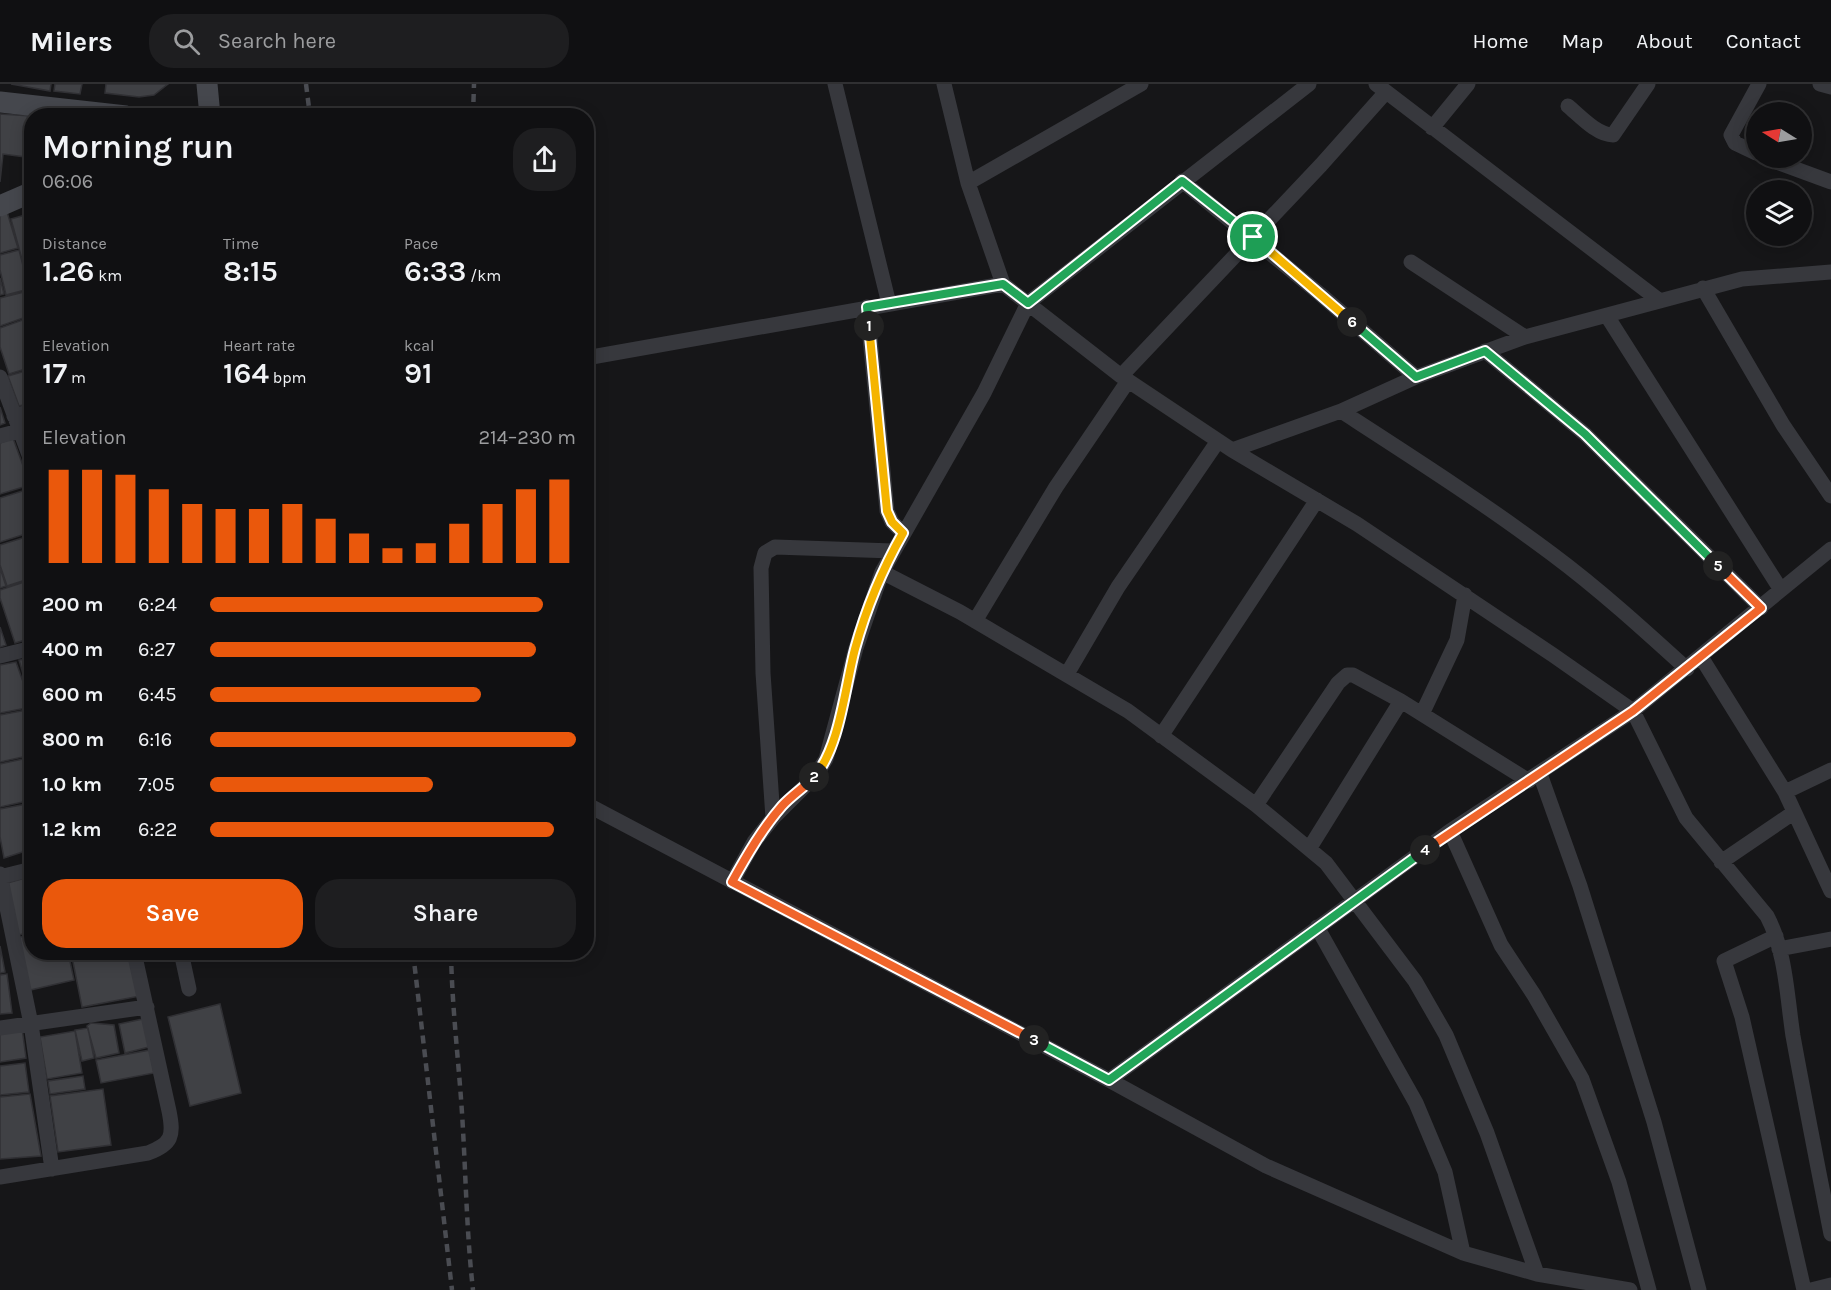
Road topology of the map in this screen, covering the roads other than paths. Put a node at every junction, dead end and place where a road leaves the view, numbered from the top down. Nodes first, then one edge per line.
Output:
1 (207, 84) edge
2 (835, 84) edge
3 (1141, 84) edge
4 (1310, 84) edge
5 (1468, 84) edge
6 (1648, 84) edge
7 (1760, 84) edge
8 (1820, 84) edge
9 (946, 85) edge
10 (1831, 87) edge
11 (1381, 88) edge
12 (0, 102) edge
13 (1750, 102) edge
14 (1568, 106) dead end
15 (54, 108) edge
16 (209, 108) edge
17 (1746, 109) edge
18 (1432, 128) junction
19 (1746, 148) edge
20 (1793, 168) edge
21 (1182, 181) junction
22 (1831, 182) edge
23 (968, 183) junction
24 (24, 196) edge
25 (0, 206) edge
26 (1253, 237) junction
27 (1411, 262) dead end
28 (1831, 272) edge
29 (1003, 284) junction
30 (1703, 288) junction
31 (1660, 301) junction
32 (1028, 303) junction
33 (889, 304) junction
34 (867, 307) junction
35 (1607, 316) junction
36 (1525, 336) junction
37 (1485, 351) junction
38 (594, 357) edge
39 (0, 377) edge
40 (1416, 377) junction
41 (1124, 379) junction
42 (1341, 411) junction
43 (24, 413) edge
44 (14, 416) junction
45 (19, 431) junction
46 (0, 436) edge
47 (24, 443) edge
48 (1225, 445) junction
49 (1831, 496) edge
50 (1317, 500) junction
51 (903, 533) junction
52 (1831, 549) edge
53 (893, 551) junction
54 (882, 573) junction
55 (1781, 590) junction
56 (1465, 595) junction
57 (1761, 608) junction
58 (975, 621) junction
59 (24, 650) edge
60 (0, 656) edge
61 (1701, 657) junction
62 (1687, 669) junction
63 (1066, 674) junction
64 (1401, 701) junction
65 (1633, 711) junction
66 (1422, 714) junction
67 (1161, 736) junction
68 (1831, 770) edge
69 (1535, 777) junction
70 (1785, 792) junction
71 (1256, 805) junction
72 (594, 808) edge
73 (1793, 813) junction
74 (773, 818) junction
75 (1450, 831) junction
76 (1309, 849) junction
77 (1720, 862) junction
78 (24, 871) edge
79 (0, 876) edge
80 (732, 882) junction
81 (1831, 891) edge
82 (1354, 902) junction
83 (1317, 927) junction
84 (1831, 939) edge
85 (1778, 942) junction
86 (136, 960) edge
87 (183, 960) edge
88 (189, 989) dead end
89 (147, 1007) junction
90 (31, 1024) junction
91 (0, 1028) edge
92 (1109, 1080) junction
93 (52, 1169) junction
94 (0, 1177) edge
95 (1831, 1234) edge
96 (1463, 1253) junction
97 (1537, 1274) junction
98 (1831, 1285) edge
99 (1630, 1290) edge
100 (1649, 1290) edge
101 (1699, 1290) edge
102 (1804, 1290) edge
103 (1811, 1290) edge

1 - 16 street
2 - 33 street
3 - 23 street
4 - 21 street
5 - 18 street
6 - 14 street
7 - 13 street
8 - 10 street
9 - 23 street
11 - 18 street
11 - 26 street
12 - 15 street
17 - 19 street
18 - 31 street
20 - 22 street
21 - 26 street
21 - 32 street
23 - 29 street
24 - 25 street
26 - 40 street
26 - 41 street
27 - 36 street
28 - 30 street
29 - 32 street
29 - 33 street
30 - 31 street
30 - 49 street
31 - 35 street
32 - 41 street
32 - 51 street
33 - 34 street
34 - 38 street
34 - 51 street
35 - 36 street
35 - 55 street
36 - 37 street
37 - 40 street
37 - 57 street
39 - 44 street
40 - 42 street
41 - 48 street
41 - 58 street
42 - 48 street
42 - 62 street
43 - 44 street
44 - 45 street
45 - 46 street
45 - 47 street
48 - 50 street
48 - 63 street
50 - 56 street
50 - 67 street
51 - 53 street
52 - 55 street
53 - 54 street
53 - 74 street
54 - 58 street
54 - 74 street
55 - 57 street
56 - 65 street
56 - 66 street
57 - 61 street
58 - 63 street
59 - 60 street
61 - 62 street
61 - 70 street
62 - 65 street
63 - 67 street
64 - 66 street
64 - 71 street
64 - 76 street
65 - 69 street
65 - 77 street
66 - 69 street
67 - 71 street
68 - 70 street
69 - 75 street
69 - 101 street
70 - 73 street
71 - 76 street
72 - 80 street
73 - 77 street
73 - 81 street
74 - 80 street
75 - 82 street
75 - 100 street
76 - 82 street
77 - 85 street
78 - 79 street
79 - 90 street
80 - 92 street
82 - 83 street
82 - 97 street
83 - 92 street
83 - 96 street
84 - 85 street
85 - 95 street
85 - 102 street
86 - 89 street
87 - 88 street
89 - 90 street
89 - 93 street
90 - 91 street
90 - 93 street
92 - 96 street
93 - 94 street
96 - 97 street
97 - 99 street
98 - 103 street

